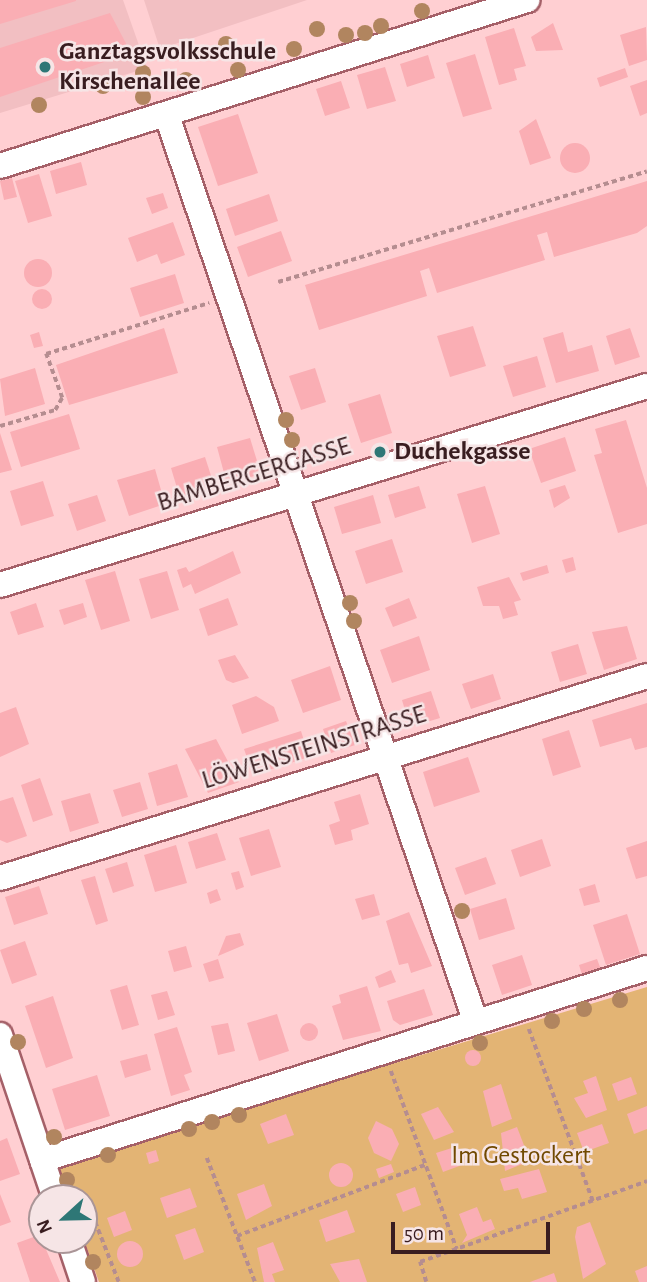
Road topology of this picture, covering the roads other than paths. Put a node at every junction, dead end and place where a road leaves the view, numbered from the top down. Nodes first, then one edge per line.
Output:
1 (527, 0) edge
2 (167, 116) junction
3 (0, 166) edge
4 (647, 386) edge
5 (295, 494) junction
6 (0, 585) edge
7 (647, 676) edge
8 (385, 757) junction
9 (0, 878) edge
10 (647, 968) edge
11 (475, 1020) junction
12 (0, 1035) edge
13 (42, 1160) junction
14 (50, 1184) edge
15 (74, 1254) edge
16 (83, 1282) edge

1 - 2 street
2 - 3 street
2 - 5 street
4 - 5 street, BAMBERGERGASSE
5 - 6 street, BAMBERGERGASSE
5 - 8 street
7 - 8 street, LÖWENSTEINSTRASSE
8 - 9 street, LÖWENSTEINSTRASSE
8 - 11 street
10 - 11 street
11 - 13 street
12 - 13 street
13 - 14 street
15 - 16 street

